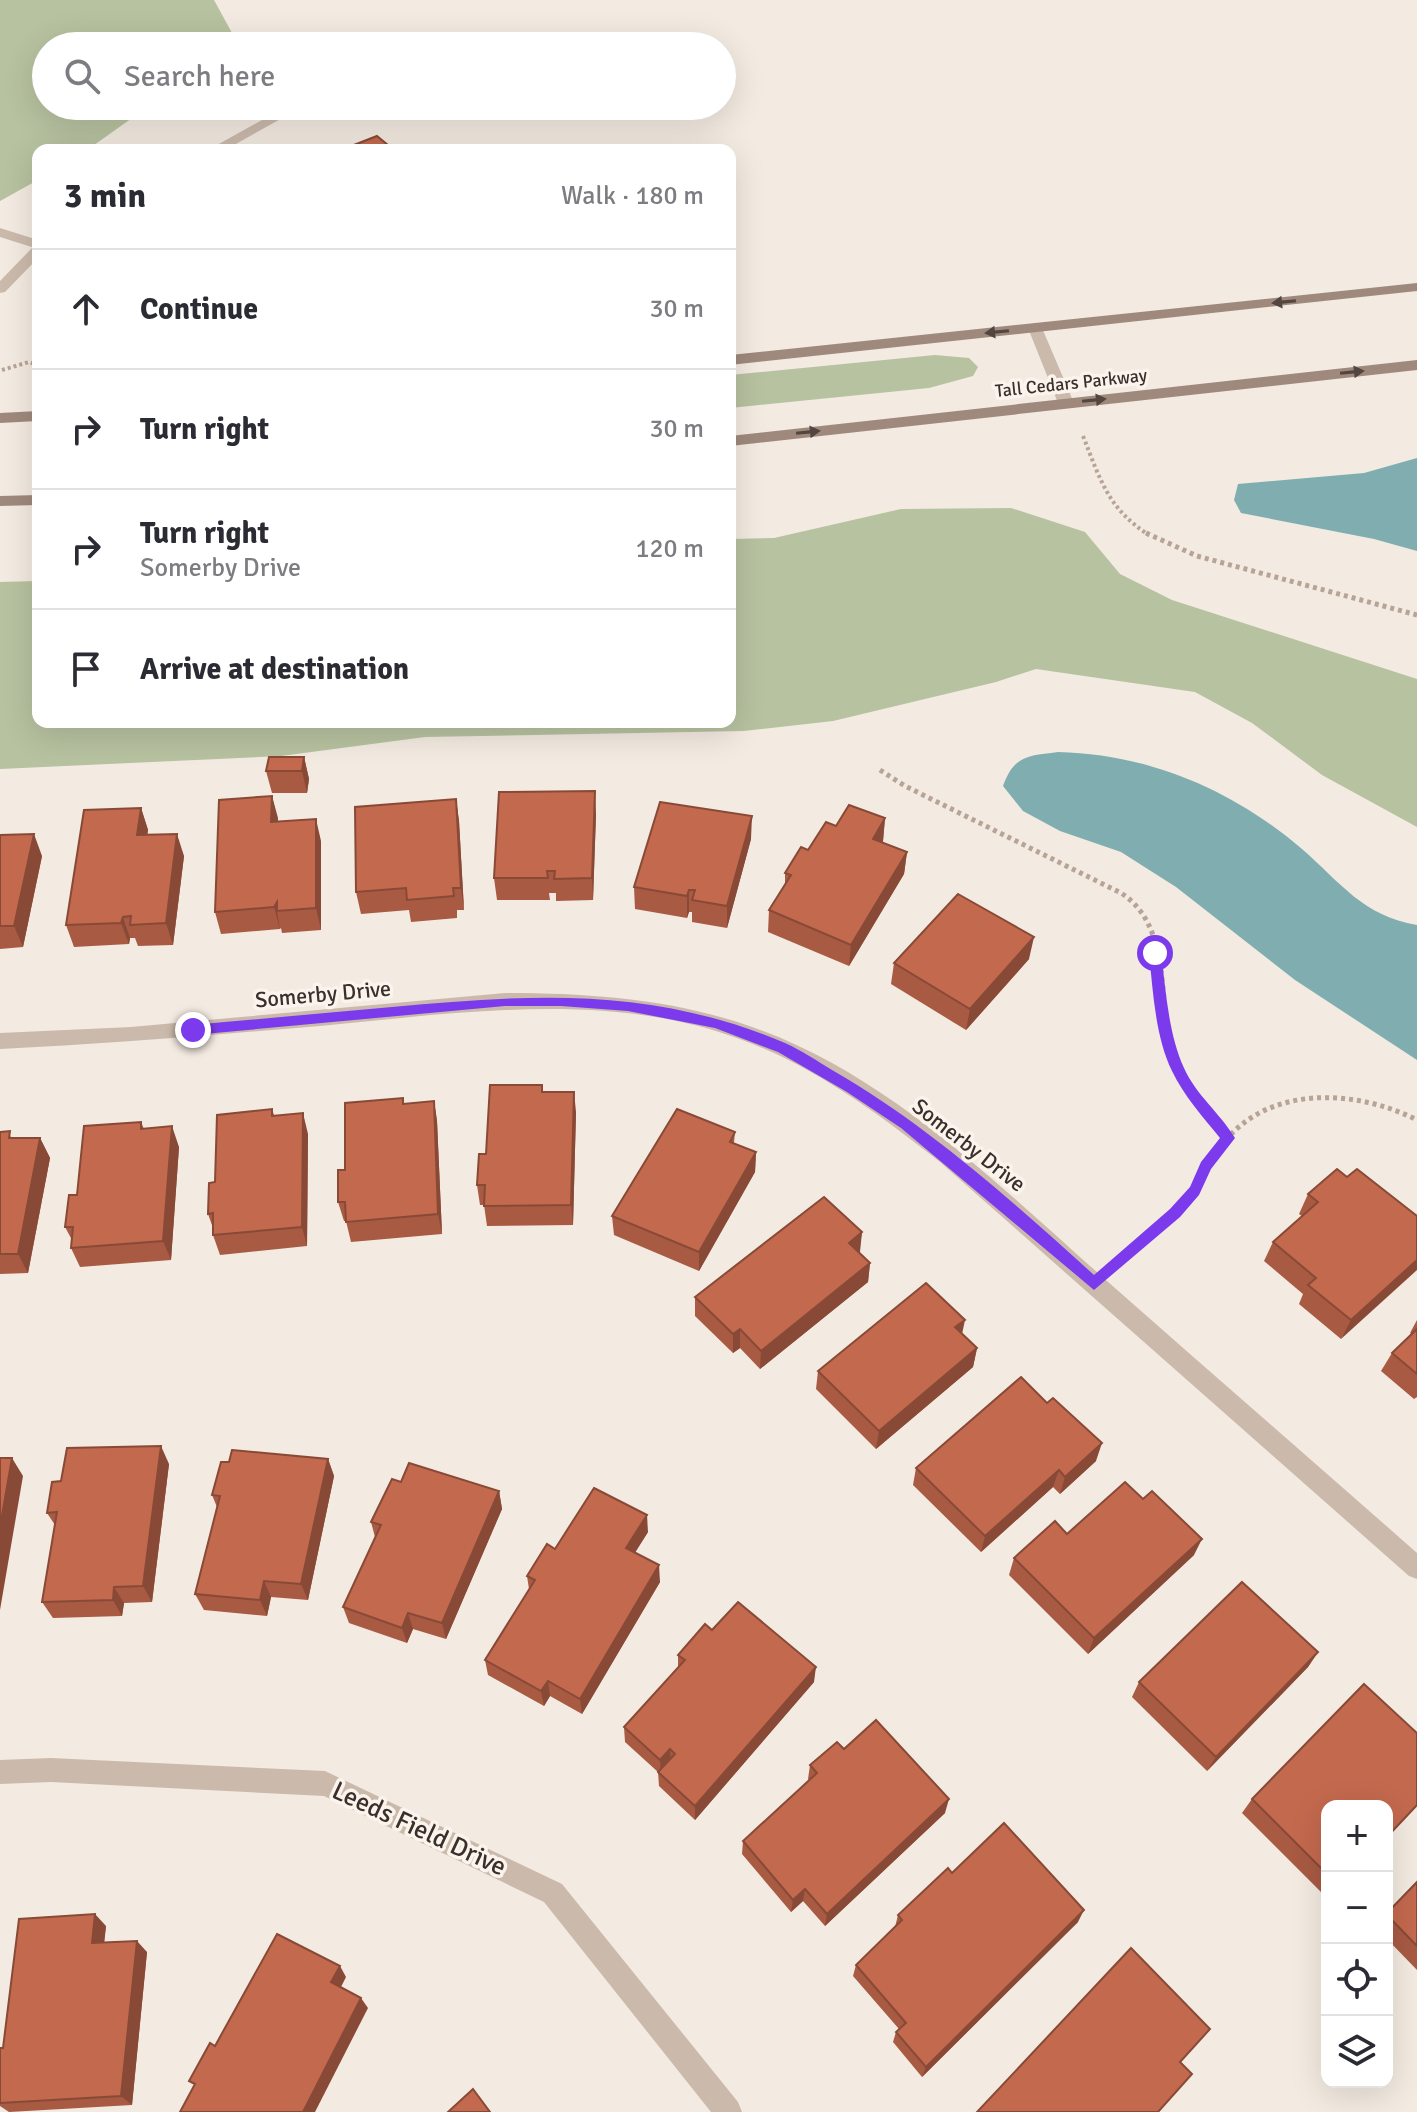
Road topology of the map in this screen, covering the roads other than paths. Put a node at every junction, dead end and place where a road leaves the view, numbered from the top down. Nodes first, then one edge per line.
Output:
1 (271, 120) edge
2 (226, 144) edge
3 (0, 232) edge
4 (32, 245) edge
5 (32, 254) edge
6 (1417, 287) edge
7 (0, 289) edge
8 (1035, 328) junction
9 (736, 359) edge
10 (1417, 365) edge
11 (1066, 403) junction
12 (32, 416) edge
13 (0, 418) edge
14 (736, 440) edge
15 (32, 500) edge
16 (0, 501) edge
17 (0, 1041) edge
18 (1417, 1568) edge
19 (0, 1772) edge
20 (728, 2112) edge

1 - 2 street
3 - 4 street
5 - 7 street
6 -> 8 main road
8 -> 9 main road
8 - 11 street
11 -> 10 main road, Tall Cedars Parkway
14 -> 11 main road, Tall Cedars Parkway
12 - 13 main road
15 - 16 main road
17 - 18 street, Somerby Drive
19 - 20 street, Leeds Field Drive

